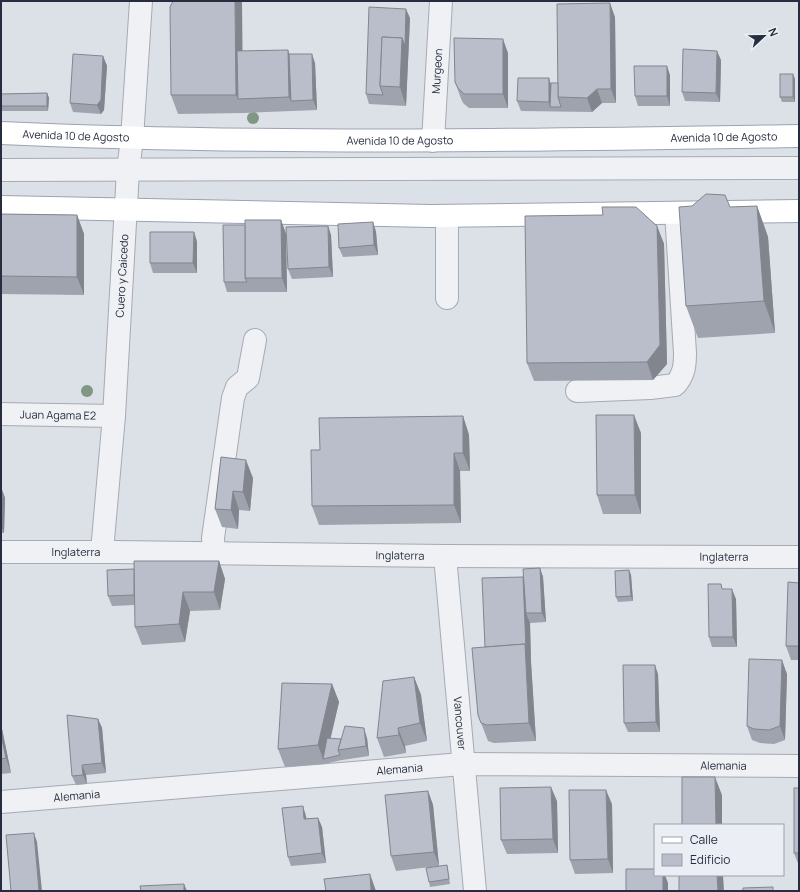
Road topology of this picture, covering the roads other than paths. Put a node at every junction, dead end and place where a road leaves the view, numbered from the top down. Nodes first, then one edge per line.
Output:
1 (141, 1) edge
2 (441, 1) edge
3 (1, 133) edge
4 (799, 136) edge
5 (132, 139) junction
6 (433, 141) junction
7 (799, 168) edge
8 (1, 170) edge
9 (128, 170) junction
10 (1, 207) edge
11 (126, 210) junction
12 (799, 211) edge
13 (676, 213) junction
14 (447, 216) junction
15 (447, 298) dead end
16 (255, 340) dead end
17 (578, 391) dead end
18 (1, 414) edge
19 (114, 416) junction
20 (102, 551) junction
21 (1, 552) edge
22 (214, 553) junction
23 (445, 556) junction
24 (799, 557) edge
25 (462, 764) junction
26 (799, 766) edge
27 (1, 802) edge
28 (475, 891) edge

1 - 5 street, Cuero y Caicedo
2 - 6 street, Murgeon
3 - 5 main road, Avenida 10 de Agosto
4 - 6 main road, Avenida 10 de Agosto
5 - 6 main road, Avenida 10 de Agosto
5 - 9 street, Cuero y Caicedo
7 - 9 street
8 - 9 street
9 - 11 street, Cuero y Caicedo
10 - 11 main road
11 - 14 main road
11 - 19 street, Cuero y Caicedo
12 - 13 main road
13 - 14 main road
13 - 17 street
14 - 15 street
16 - 22 street
18 - 19 street, Juan Agama E2
19 - 20 street, Cuero y Caicedo
20 - 21 street, Inglaterra
20 - 22 street, Inglaterra
22 - 23 street, Inglaterra
23 - 24 street, Inglaterra
23 - 25 street, Vancouver
25 - 26 street, Alemania
25 - 27 street, Alemania
25 - 28 street, Vancouver

